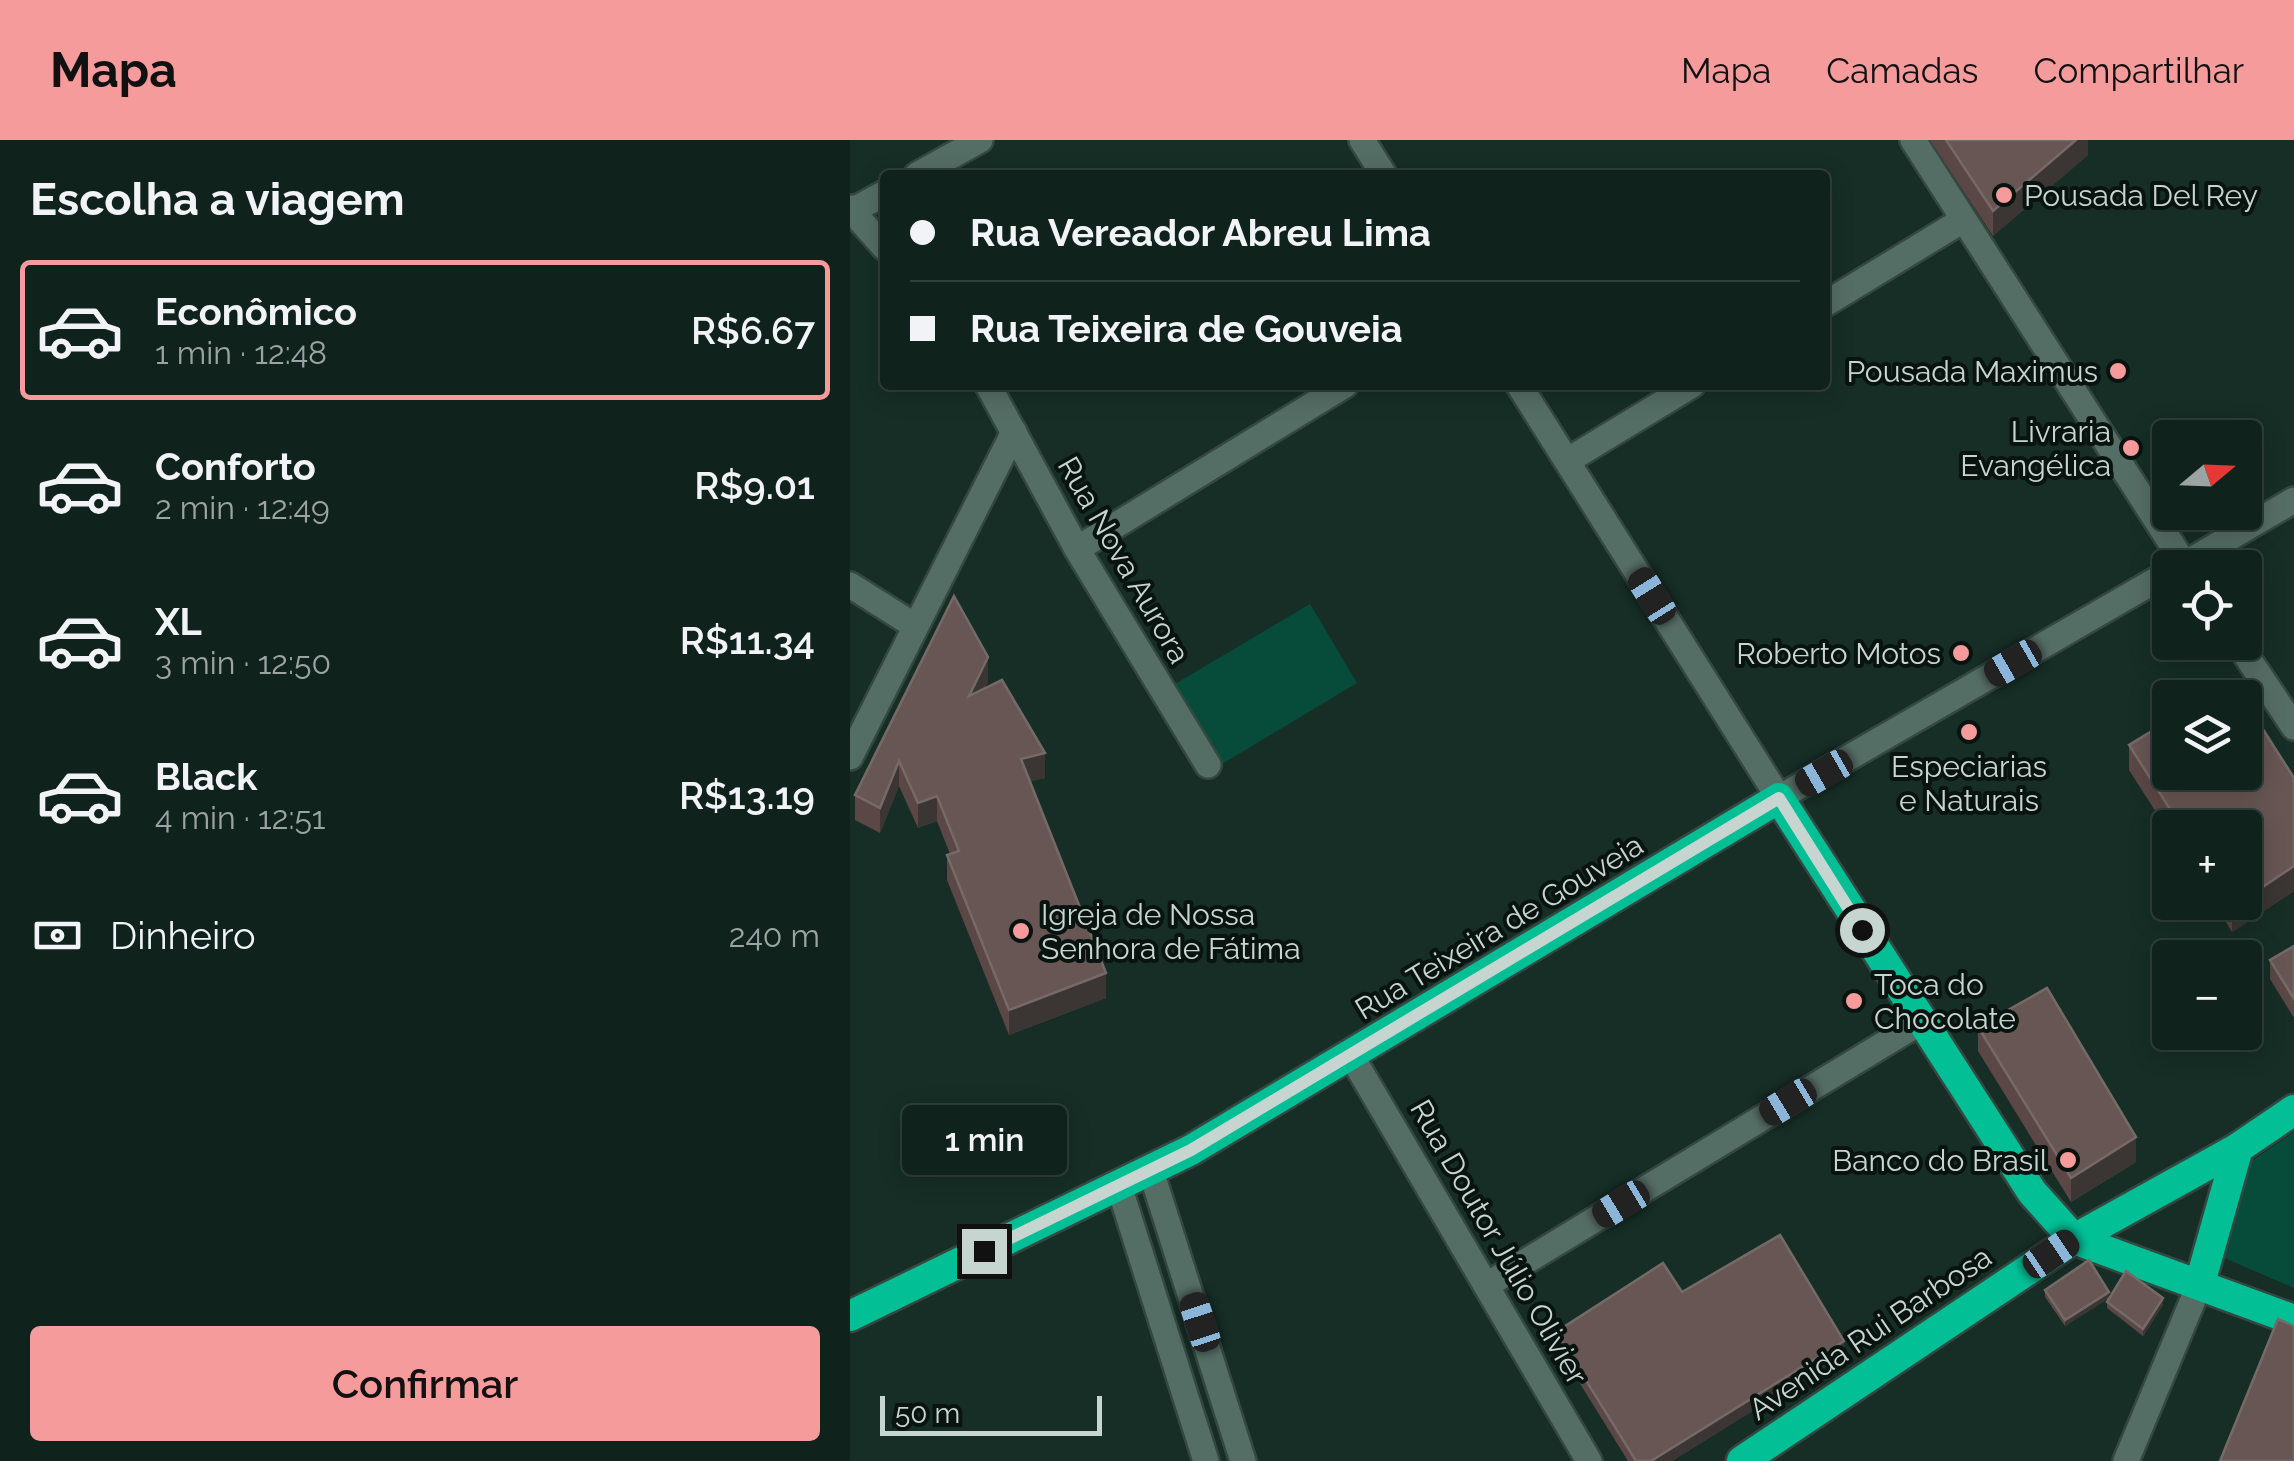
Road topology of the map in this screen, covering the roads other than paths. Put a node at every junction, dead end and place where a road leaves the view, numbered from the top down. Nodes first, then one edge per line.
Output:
1 (980, 140) edge
2 (1362, 140) edge
3 (1913, 140) edge
4 (926, 170) edge
5 (1381, 170) edge
6 (880, 195) edge
7 (851, 209) edge
8 (1963, 220) junction
9 (880, 242) edge
10 (1830, 301) edge
11 (991, 390) edge
12 (1337, 390) edge
13 (1522, 390) edge
14 (1684, 390) edge
15 (1014, 432) junction
16 (1567, 461) junction
17 (2294, 500) edge
18 (1078, 549) junction
19 (2169, 550) edge
20 (2210, 550) edge
21 (2152, 584) edge
22 (850, 586) edge
23 (915, 626) junction
24 (2250, 660) edge
25 (2294, 727) edge
26 (850, 757) edge
27 (1208, 765) dead end
28 (1779, 798) junction
29 (1922, 1021) junction
30 (1352, 1056) junction
31 (2294, 1110) edge
32 (2238, 1148) junction
33 (1151, 1172) junction
34 (1118, 1186) junction
35 (2074, 1239) junction
36 (2200, 1283) junction
37 (1487, 1285) junction
38 (850, 1316) edge
39 (2294, 1320) edge
40 (1224, 1397) junction
41 (1192, 1410) junction
42 (1206, 1461) edge
43 (1243, 1461) edge
44 (1589, 1461) edge
45 (1742, 1461) edge
46 (2126, 1461) edge

1 - 4 street
2 - 5 street
3 - 8 street
6 - 7 street
7 - 9 street
8 - 10 street
8 - 19 street
11 - 15 street, Rua Nova Aurora
12 - 18 street
13 - 16 street
14 - 16 street
15 - 18 street, Rua Nova Aurora
15 - 23 street
16 - 28 street
17 - 20 street, Rua Teixeira de Gouveia
18 - 27 street, Rua Nova Aurora
21 - 28 street, Rua Teixeira de Gouveia
22 - 23 street
23 - 26 street
24 - 25 street
28 - 29 highway
28 - 30 highway, Rua Teixeira de Gouveia
29 - 35 highway
29 - 37 street
30 - 33 highway, Rua Teixeira de Gouveia
30 - 37 street, Rua Doutor Júlio Olivier
31 - 32 highway, Avenida Rui Barbosa
32 - 35 highway, Avenida Rui Barbosa
32 - 36 highway
33 - 34 highway, Rua Teixeira de Gouveia
33 - 40 street
34 - 38 highway, Rua Teixeira de Gouveia
34 - 41 street
35 - 36 highway
35 - 45 highway, Avenida Rui Barbosa
36 - 39 highway
36 - 46 street
37 - 44 street, Rua Doutor Júlio Olivier
40 - 41 street
40 - 43 street
41 - 42 street

